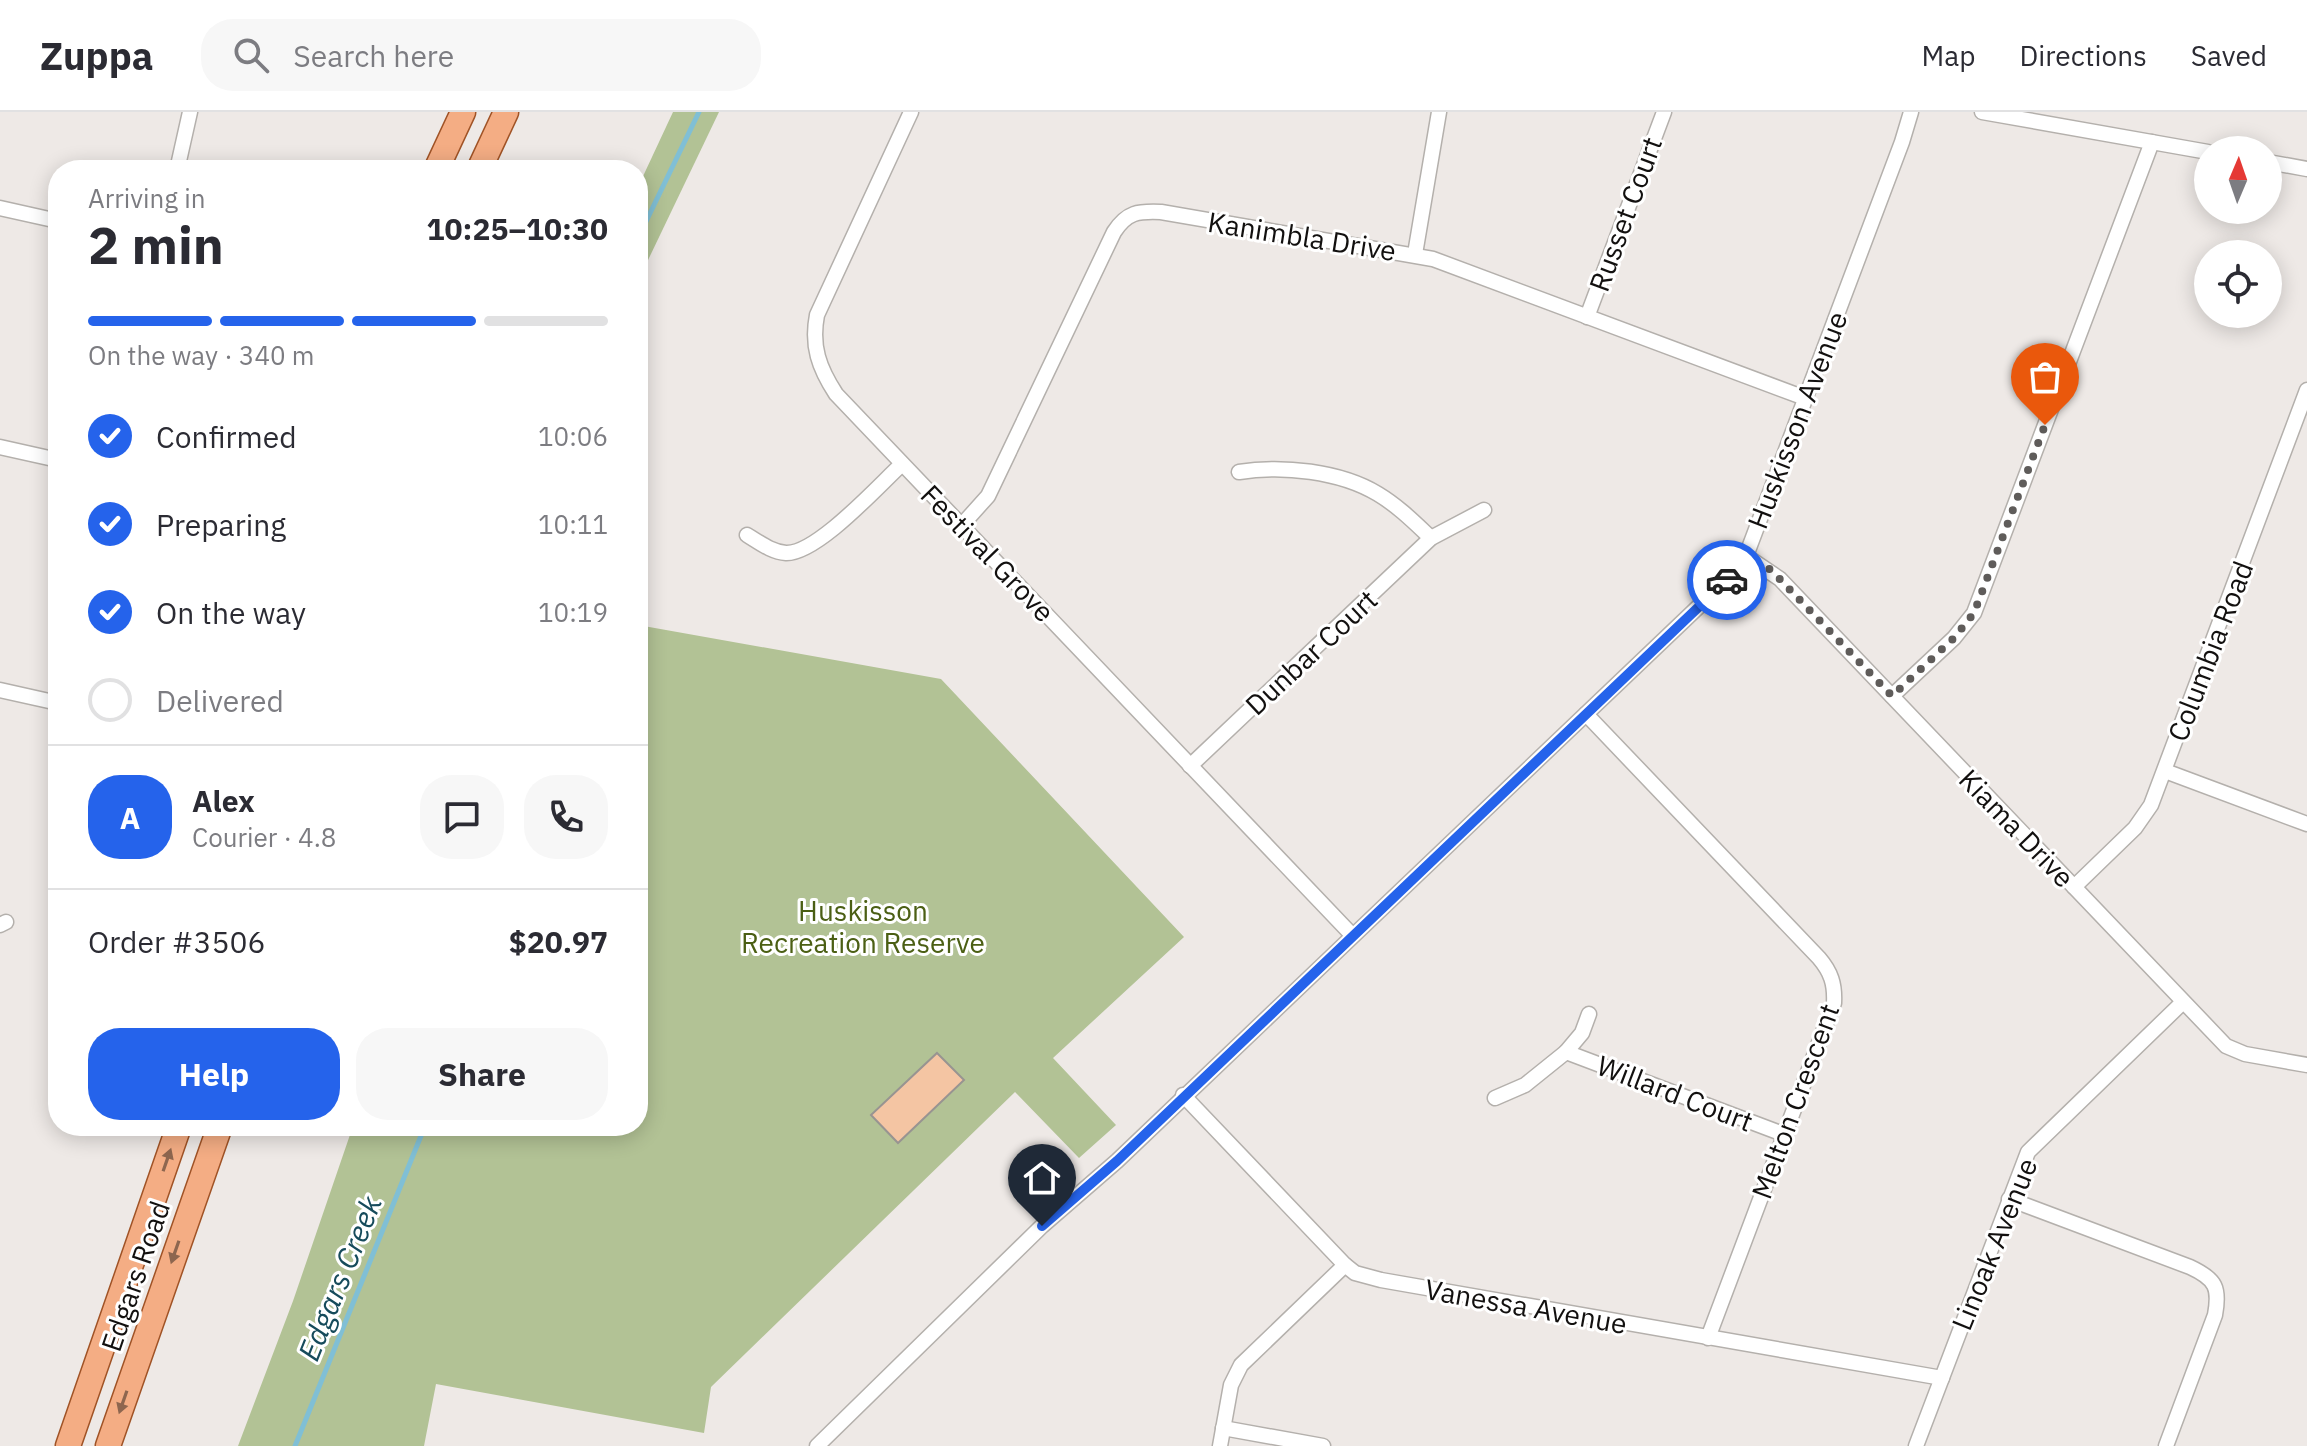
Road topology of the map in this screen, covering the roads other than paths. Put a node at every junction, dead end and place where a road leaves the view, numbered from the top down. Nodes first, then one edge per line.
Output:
1 (190, 112) edge
2 (463, 112) edge
3 (506, 112) edge
4 (911, 112) edge
5 (1439, 112) edge
6 (1664, 112) edge
7 (1911, 112) edge
8 (1982, 112) edge
9 (2152, 142) junction
10 (2194, 150) edge
11 (179, 160) edge
12 (441, 160) edge
13 (484, 160) edge
14 (2282, 165) edge
15 (2307, 169) edge
16 (0, 208) edge
17 (48, 219) edge
18 (1415, 254) junction
19 (1587, 317) junction
20 (2307, 390) edge
21 (1805, 398) junction
22 (0, 447) edge
23 (48, 458) edge
24 (902, 464) junction
25 (1239, 472) dead end
26 (1484, 510) dead end
27 (961, 526) junction
28 (747, 535) dead end
29 (1431, 538) junction
30 (1746, 556) junction
31 (0, 690) edge
32 (1892, 696) junction
33 (48, 701) edge
34 (1586, 714) junction
35 (1190, 766) junction
36 (2165, 771) junction
37 (2307, 824) edge
38 (2074, 887) junction
39 (1352, 935) junction
40 (2183, 1002) junction
41 (1589, 1014) dead end
42 (1566, 1052) junction
43 (2307, 1065) edge
44 (1183, 1095) junction
45 (1495, 1098) dead end
46 (1783, 1134) junction
47 (176, 1136) edge
48 (216, 1136) edge
49 (2009, 1199) junction
50 (1345, 1265) junction
51 (1708, 1338) junction
52 (1942, 1378) junction
53 (1223, 1428) junction
54 (68, 1446) edge
55 (108, 1446) edge
56 (817, 1446) edge
57 (1220, 1446) edge
58 (1323, 1446) edge
59 (1916, 1446) edge
60 (2166, 1446) edge

1 - 11 street
2 - 12 main road
3 - 13 main road
4 - 24 street, Festival Grove
5 - 18 street
6 - 19 street, Russet Court
7 - 21 street, Huskisson Avenue
8 - 9 street
9 - 10 street
9 - 32 street
14 - 15 street
16 - 17 street
18 - 19 street, Kanimbla Drive
18 - 27 street, Kanimbla Drive
19 - 21 street, Kanimbla Drive
20 - 36 street, Columbia Road
21 - 30 street, Huskisson Avenue
22 - 23 street
24 - 27 street, Festival Grove
24 - 28 street
25 - 29 street
26 - 29 street, Dunbar Court
27 - 35 street, Festival Grove
29 - 35 street, Dunbar Court
30 - 32 street, Kiama Drive
30 - 34 street, Huskisson Avenue
31 - 33 street
32 - 38 street, Kiama Drive
34 - 39 street, Huskisson Avenue
34 - 46 street, Melton Crescent
35 - 39 street, Festival Grove
36 - 37 street
36 - 38 street, Columbia Road
38 - 40 street, Kiama Drive
39 - 44 street, Huskisson Avenue
40 - 43 street, Kiama Drive
40 - 49 street, Linoak Avenue
41 - 42 street, Willard Court
42 - 45 street, Willard Court
42 - 46 street, Willard Court
44 - 50 street, Vanessa Avenue
44 - 56 street, Huskisson Avenue
46 - 51 street, Melton Crescent
54 -> 47 main road, Edgars Road
48 -> 55 main road, Edgars Road
49 - 52 street, Linoak Avenue
49 - 60 street
50 - 51 street, Vanessa Avenue
50 - 53 street
51 - 52 street, Vanessa Avenue
52 - 59 street, Linoak Avenue
53 - 57 street
53 - 58 street

